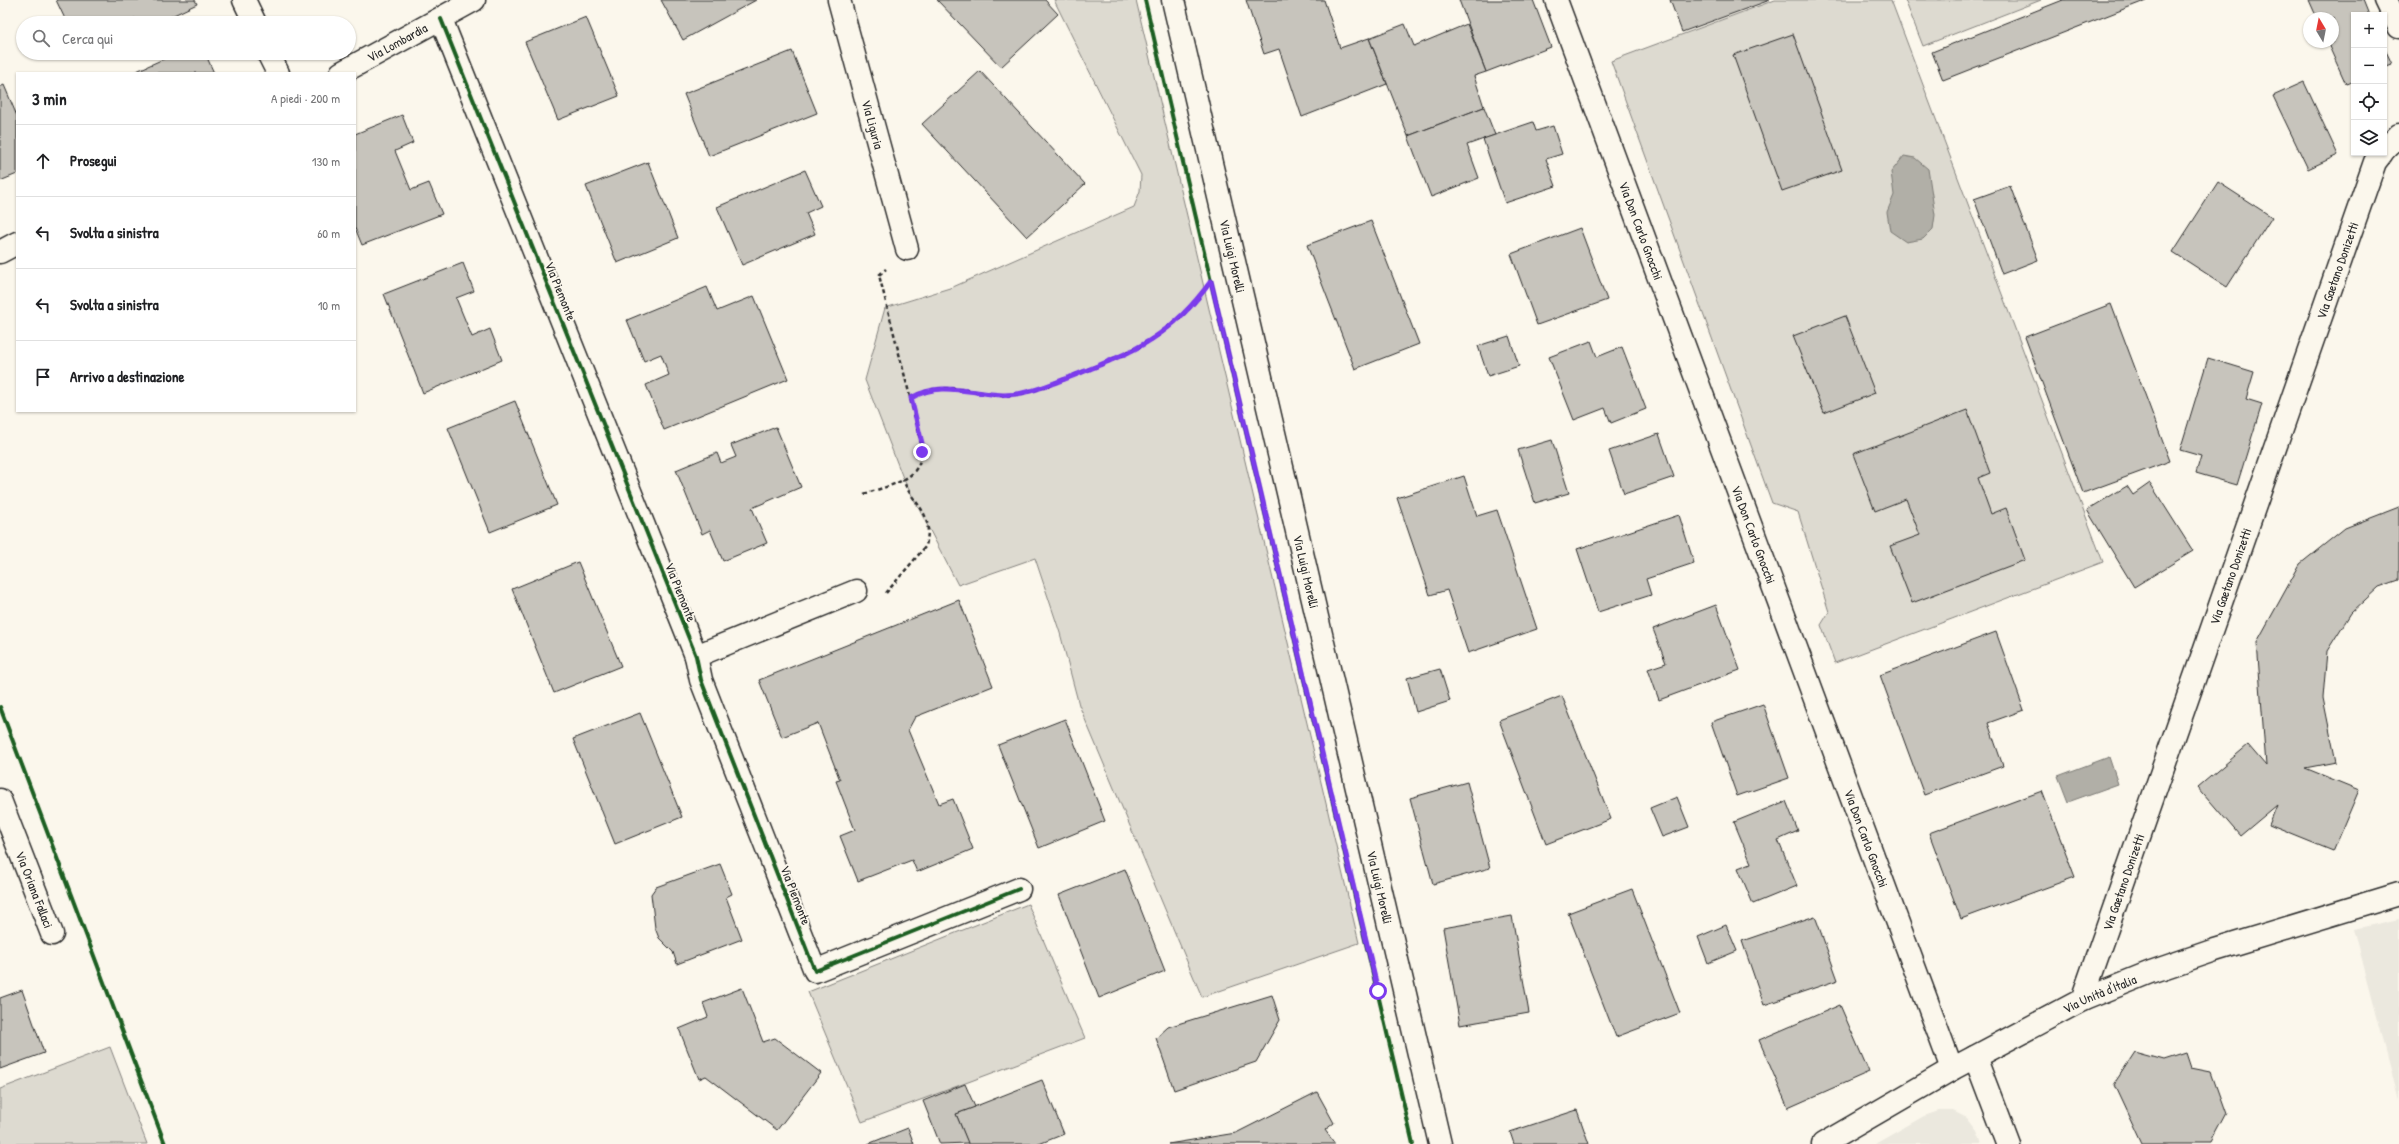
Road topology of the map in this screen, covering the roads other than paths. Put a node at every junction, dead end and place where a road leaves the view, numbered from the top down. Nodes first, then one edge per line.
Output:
1 (244, 0) edge
2 (474, 0) edge
3 (839, 0) edge
4 (1173, 0) edge
5 (1556, 0) edge
6 (2386, 0) edge
7 (252, 16) edge
8 (441, 19) junction
9 (2399, 27) edge
10 (272, 60) edge
11 (278, 72) edge
12 (343, 72) edge
13 (2399, 135) edge
14 (2387, 147) edge
15 (2379, 156) edge
16 (16, 244) edge
17 (907, 249) road end
18 (0, 252) edge
19 (856, 591) dead end
20 (696, 656) junction
21 (0, 800) edge
22 (1019, 889) dead end
23 (2399, 894) edge
24 (52, 934) dead end
25 (2082, 1000) junction
26 (1975, 1057) junction
27 (1952, 1069) junction
28 (1440, 1144) edge
29 (1823, 1144) edge
30 (2008, 1144) edge

1 - 7 street
2 - 8 street, Via Lombardia
3 - 17 street, Via Liguria
4 - 28 street, Via Luigi Morelli
5 - 27 street, Via Don Carlo Gnocchi
6 - 9 street
8 - 12 street, Via Lombardia
8 - 20 street, Via Piemonte
10 - 11 street
13 - 14 street
15 - 25 street, Via Gaetano Donizetti
16 - 18 street
19 - 20 street
20 - 22 street, Via Piemonte
21 - 24 street, Via Oriana Fallaci
23 - 25 street, Via Unità d'Italia
25 - 26 street, Via Unità d'Italia
26 - 27 street, Via Unità d'Italia
26 - 30 street
27 - 29 street, Via Unità d'Italia

